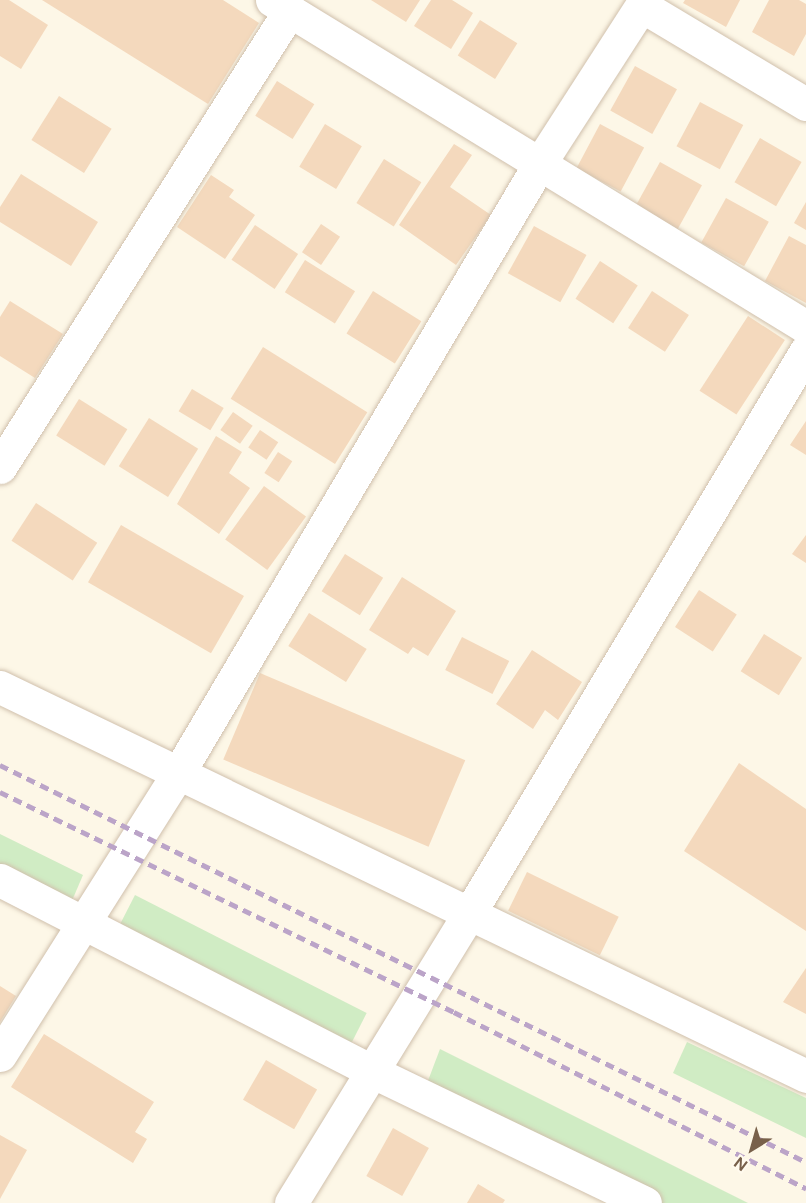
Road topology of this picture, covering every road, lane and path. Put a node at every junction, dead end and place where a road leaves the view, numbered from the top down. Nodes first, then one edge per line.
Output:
1 (643, 3) edge
2 (281, 5) edge
3 (806, 104) edge
4 (540, 163) junction
5 (806, 327) edge
6 (806, 351) edge
7 (0, 467) edge
8 (0, 687) edge
9 (178, 772) junction
10 (0, 880) edge
11 (470, 914) junction
12 (81, 921) junction
13 (0, 1055) edge
14 (371, 1071) junction
15 (806, 1076) edge
16 (291, 1203) edge
17 (645, 1203) edge

1 - 3 street
1 - 4 street
2 - 4 street
2 - 7 street
4 - 5 street
4 - 9 street
6 - 11 street
8 - 9 street
9 - 11 street
9 - 12 street
10 - 12 street
11 - 14 street
11 - 15 street
12 - 13 street
12 - 14 street
14 - 16 street
14 - 17 street

